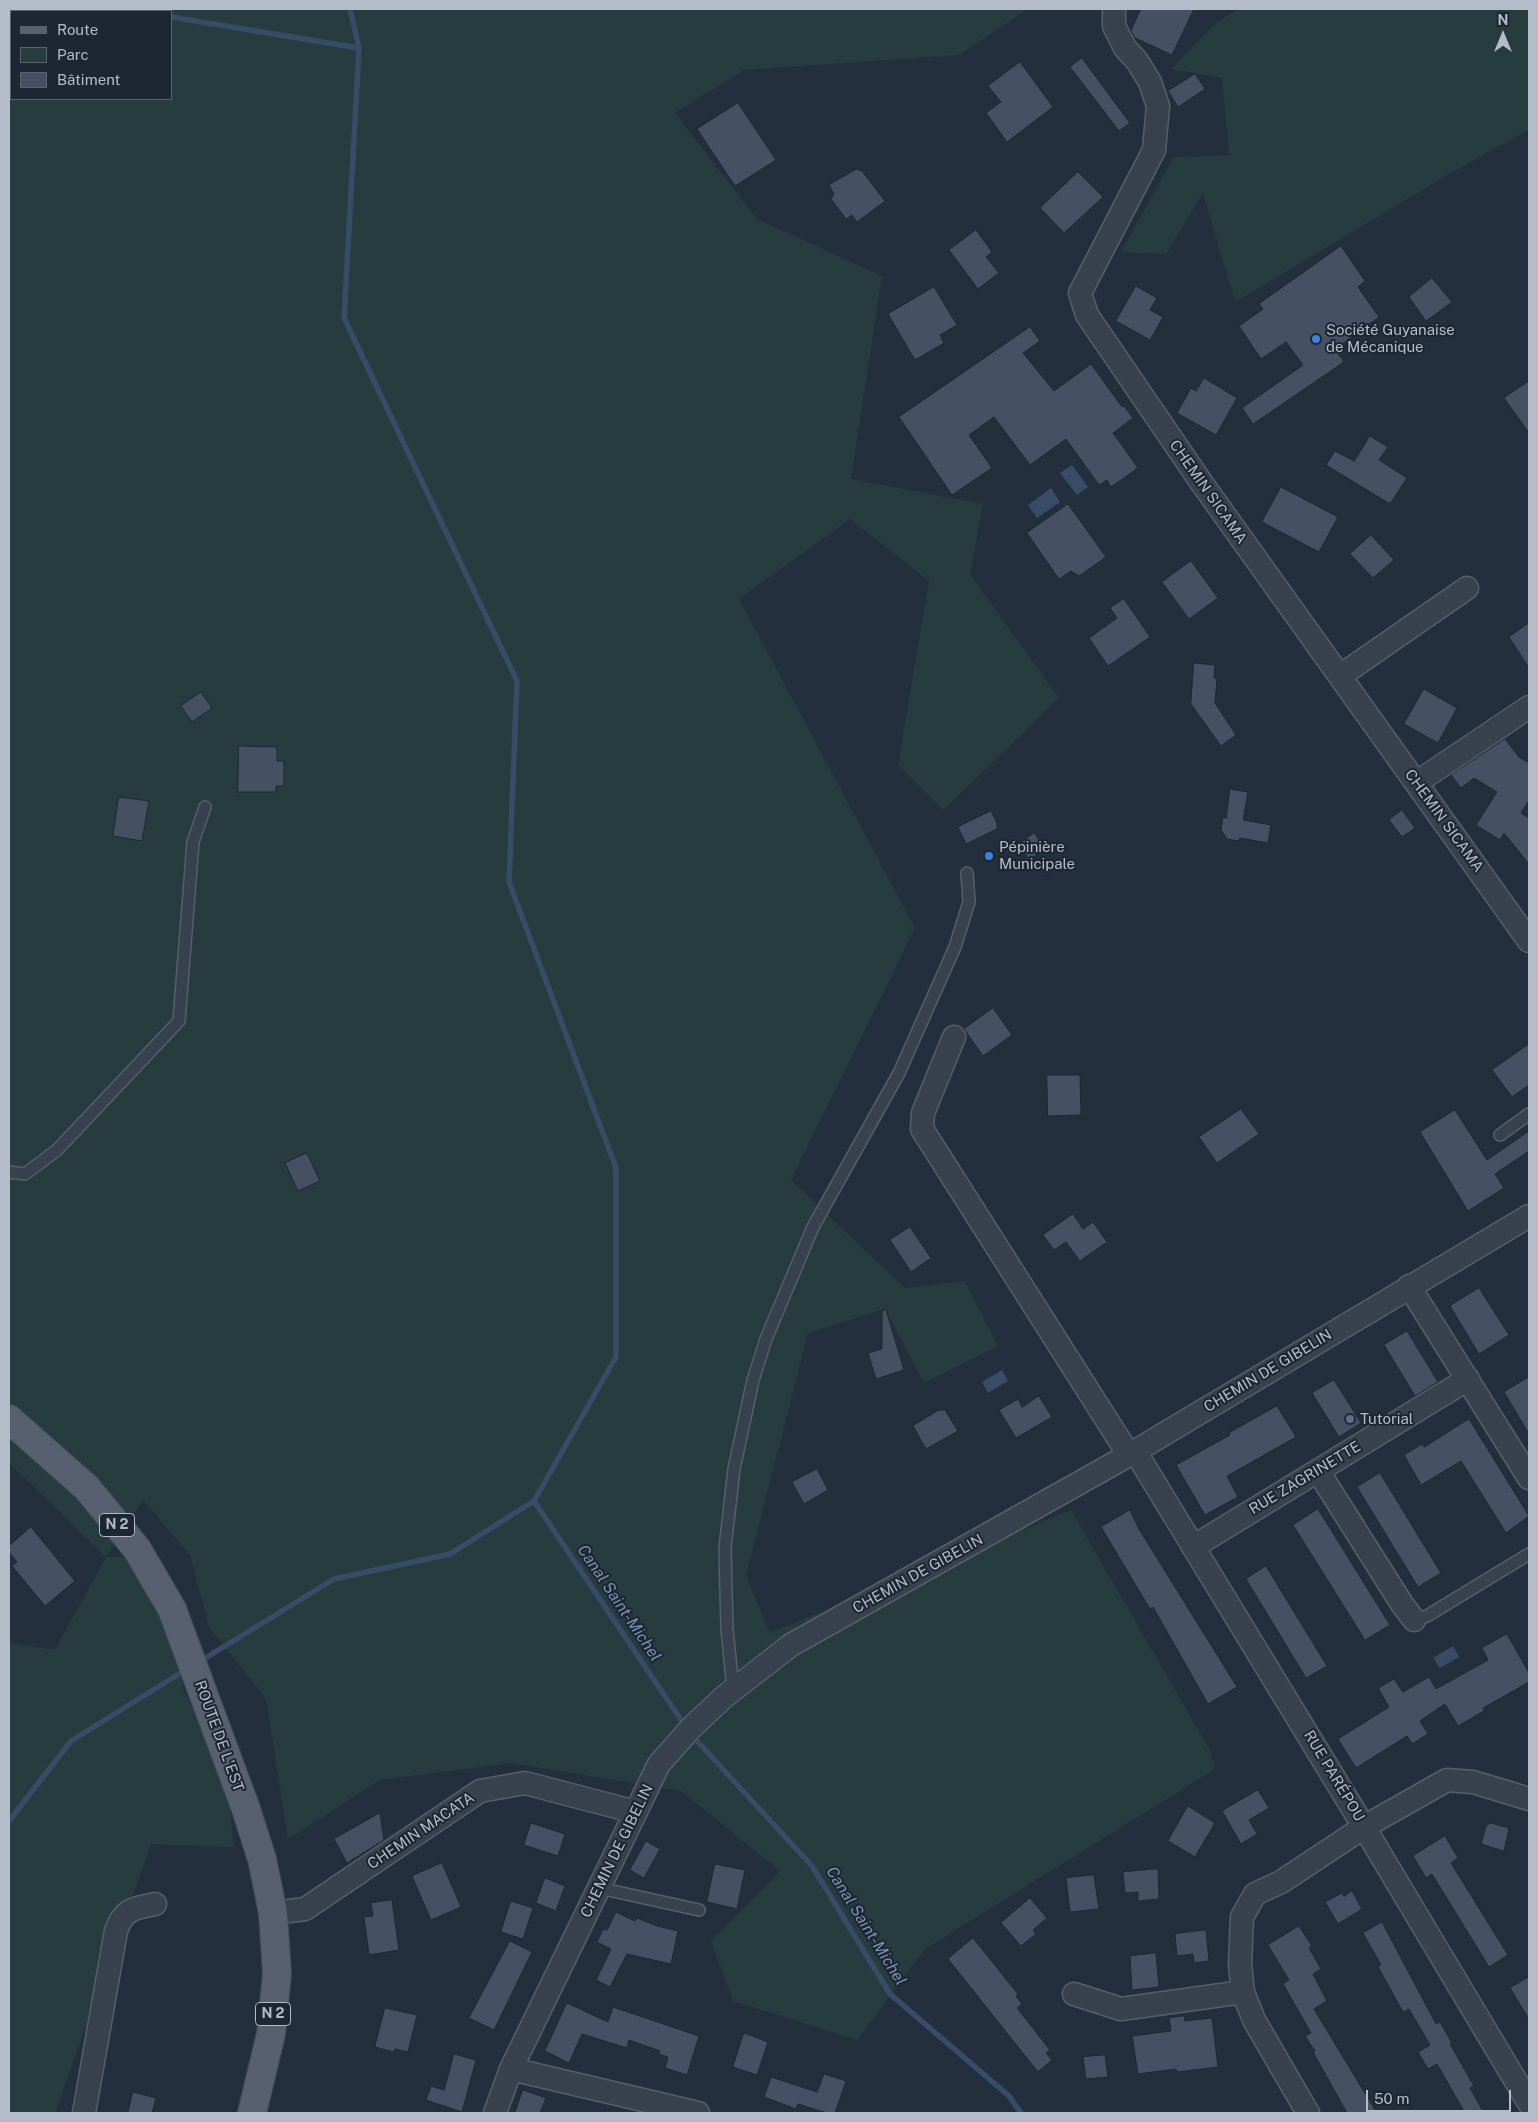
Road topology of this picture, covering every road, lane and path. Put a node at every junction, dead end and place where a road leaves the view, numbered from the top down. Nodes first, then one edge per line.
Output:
1 (1114, 9) edge
2 (1467, 588) dead end
3 (1340, 676) junction
4 (1529, 707) edge
5 (1416, 783) junction
6 (205, 807) dead end
7 (967, 874) dead end
8 (1529, 941) edge
9 (954, 1037) dead end
10 (1529, 1114) edge
11 (1500, 1135) dead end
12 (9, 1172) edge
13 (1529, 1216) edge
14 (1409, 1286) junction
15 (1468, 1379) junction
16 (9, 1419) edge
17 (1132, 1453) junction
18 (1318, 1471) junction
19 (1529, 1478) edge
20 (1193, 1547) junction
21 (1529, 1554) edge
22 (1414, 1620) joint
23 (733, 1690) junction
24 (1529, 1799) edge
25 (636, 1812) junction
26 (1364, 1827) junction
27 (599, 1888) junction
28 (155, 1904) dead end
29 (699, 1910) dead end
30 (273, 1913) junction
31 (1243, 1992) junction
32 (1074, 1994) dead end
33 (511, 2069) junction
34 (1529, 2103) edge
35 (84, 2113) edge
36 (252, 2113) edge
37 (495, 2113) edge
38 (698, 2113) edge
39 (1308, 2113) edge

1 - 3 street, CHEMIN SICAMA
2 - 3 street
3 - 5 street, CHEMIN SICAMA
4 - 5 street
5 - 8 street, CHEMIN SICAMA
6 - 12 lane
7 - 23 lane
9 - 17 street, RUE PARÉPOU
10 - 11 lane
13 - 14 street, CHEMIN DE GIBELIN
14 - 15 street
14 - 17 street, CHEMIN DE GIBELIN
15 - 18 street, RUE ZAGRINETTE
15 - 19 street
16 - 30 main road, ROUTE DE L'EST / N 2
17 - 20 street, RUE PARÉPOU
17 - 23 street, CHEMIN DE GIBELIN
18 - 20 street, RUE ZAGRINETTE
18 - 22 street
20 - 26 street, RUE PARÉPOU
21 - 22 lane
23 - 25 street, CHEMIN DE GIBELIN
24 - 26 street
25 - 27 street, CHEMIN DE GIBELIN
25 - 30 street, CHEMIN MACATA
26 - 31 street
26 - 34 street, RUE PARÉPOU
27 - 29 lane
27 - 33 street, CHEMIN DE GIBELIN
28 - 35 street
30 - 36 main road, ROUTE DE L'EST / N 2
31 - 32 street
31 - 39 street
33 - 37 street, CHEMIN DE GIBELIN
33 - 38 street

